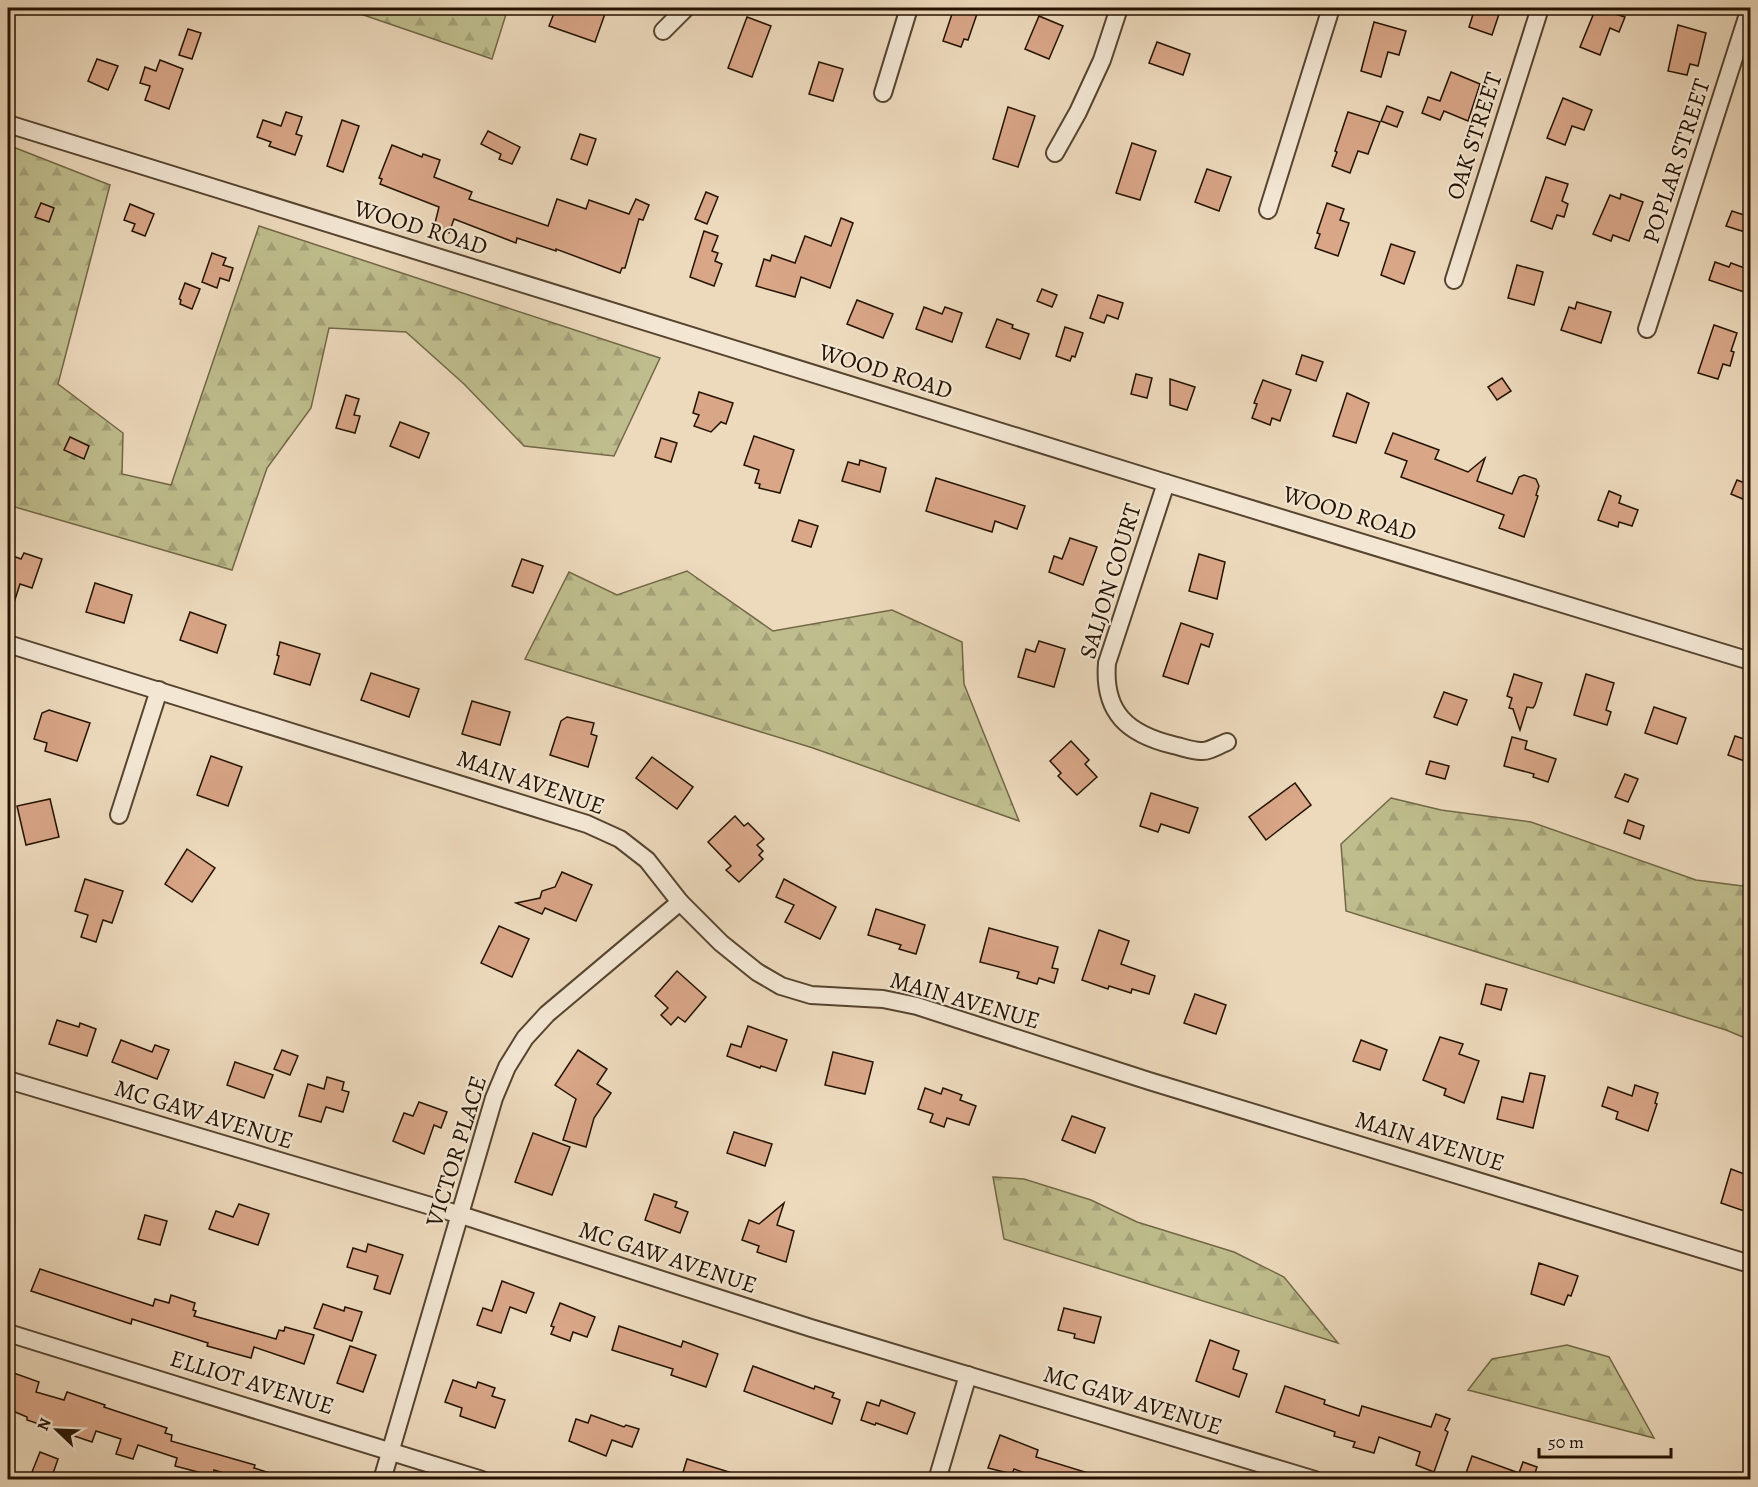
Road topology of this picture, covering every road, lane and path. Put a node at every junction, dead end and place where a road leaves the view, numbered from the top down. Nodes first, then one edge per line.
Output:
1 (686, 8) edge
2 (909, 8) edge
3 (1119, 8) edge
4 (1331, 8) edge
5 (1540, 8) edge
6 (1750, 8) edge
7 (663, 31) dead end
8 (883, 93) dead end
9 (8, 124) edge
10 (1055, 153) dead end
11 (1268, 210) dead end
12 (1454, 280) dead end
13 (1647, 329) dead end
14 (1166, 483) junction
15 (8, 644) edge
16 (1750, 661) edge
17 (159, 690) junction
18 (1227, 742) dead end
19 (119, 815) dead end
20 (680, 902) junction
21 (8, 1080) edge
22 (461, 1215) junction
23 (1750, 1264) edge
24 (8, 1333) edge
25 (968, 1376) junction
26 (392, 1451) junction
27 (382, 1479) edge
28 (482, 1479) edge
29 (937, 1479) edge
30 (1315, 1479) edge

1 - 7 street
2 - 8 street
3 - 10 street
4 - 11 street
5 - 12 street, OAK STREET
6 - 13 street, POPLAR STREET
9 - 14 street, WOOD ROAD
14 - 16 street, WOOD ROAD
14 - 18 street, SALJON COURT
15 - 17 street, MAIN AVENUE
17 - 19 street
17 - 20 street, MAIN AVENUE
20 - 22 street, VICTOR PLACE
20 - 23 street, MAIN AVENUE
21 - 22 street, MC GAW AVENUE
22 - 25 street, MC GAW AVENUE
22 - 26 street, VICTOR PLACE
24 - 26 street, ELLIOT AVENUE
25 - 29 street
25 - 30 street, MC GAW AVENUE
26 - 27 street, VICTOR PLACE
26 - 28 street, ELLIOT AVENUE

